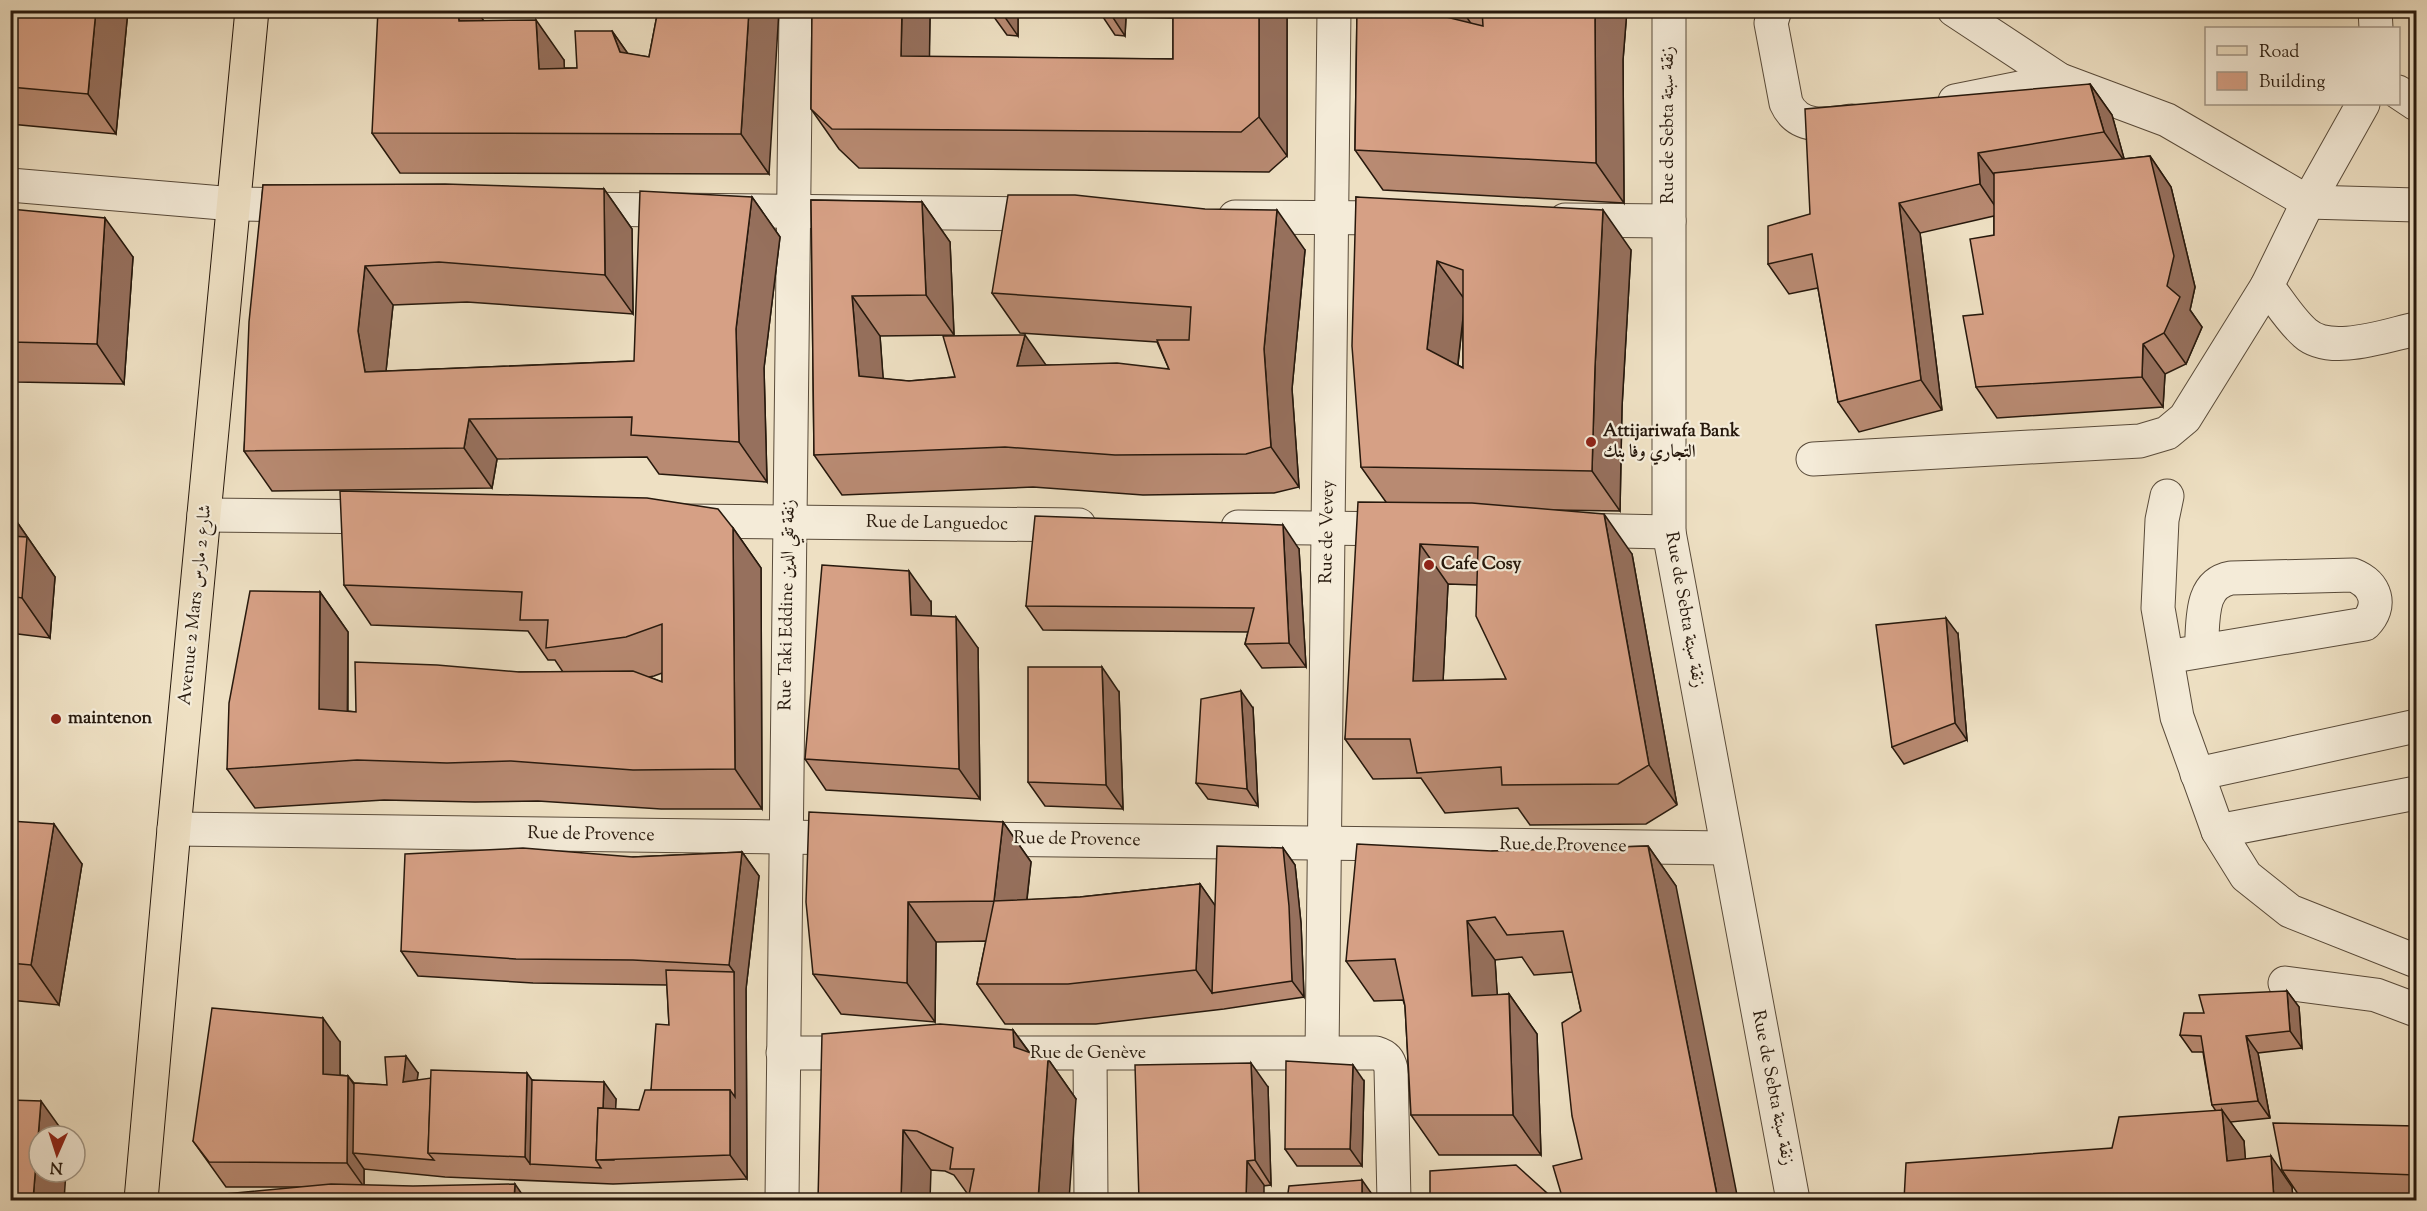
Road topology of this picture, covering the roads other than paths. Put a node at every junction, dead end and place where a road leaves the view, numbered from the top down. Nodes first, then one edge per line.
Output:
1 (252, 10) edge
2 (796, 10) edge
3 (1334, 10) edge
4 (1669, 10) edge
5 (1775, 10) edge
6 (1954, 10) edge
7 (2375, 10) edge
8 (2376, 27) edge
9 (2060, 80) junction
10 (2400, 93) edge
11 (2416, 104) edge
12 (1931, 105) edge
13 (2362, 105) edge
14 (1884, 114) edge
15 (10, 185) edge
16 (2308, 202) junction
17 (234, 204) junction
18 (2416, 205) edge
19 (335, 206) edge
20 (547, 208) edge
21 (793, 211) junction
22 (1080, 215) edge
23 (1200, 216) edge
24 (1332, 218) junction
25 (1425, 219) edge
26 (1541, 220) edge
27 (1669, 221) junction
28 (2267, 286) junction
29 (2416, 329) edge
30 (1813, 459) dead end
31 (2167, 496) dead end
32 (204, 515) junction
33 (419, 518) edge
34 (658, 520) edge
35 (789, 522) junction
36 (1113, 525) edge
37 (1208, 526) edge
38 (1328, 528) junction
39 (1434, 529) edge
40 (1540, 530) edge
41 (1669, 532) junction
42 (2201, 651) junction
43 (2167, 657) junction
44 (2416, 726) edge
45 (2197, 774) junction
46 (2416, 793) edge
47 (174, 830) junction
48 (2218, 831) junction
49 (786, 837) junction
50 (881, 838) edge
51 (941, 839) edge
52 (1325, 843) junction
53 (1727, 848) junction
54 (2416, 961) edge
55 (2285, 983) dead end
56 (2416, 1010) edge
57 (783, 1053) junction
58 (901, 1053) edge
59 (960, 1053) edge
60 (1090, 1054) junction
61 (1322, 1054) junction
62 (142, 1200) edge
63 (782, 1200) edge
64 (1091, 1200) edge
65 (1394, 1200) edge
66 (1793, 1200) edge

1 - 17 main road, Avenue 2 Mars شارع 2 مارس
2 - 21 street, Rue Taki Eddine زنقة تقي الدين
3 - 24 street, Rue de Vevey
4 - 27 street, Rue de Sebta زنقة سبتة
5 - 14 street
6 - 9 street
7 - 8 street
9 - 12 street
9 - 16 street
10 - 11 street
13 - 16 street
15 - 17 street
16 - 18 street
16 - 28 street
17 - 19 street
17 - 32 main road, Avenue 2 Mars شارع 2 مارس
20 - 21 street
21 - 22 street
21 - 35 street, Rue Taki Eddine زنقة تقي الدين
23 - 24 street
24 - 25 street
24 - 38 street, Rue de Vevey
26 - 27 street
27 - 41 street, Rue de Sebta زنقة سبتة
28 - 29 street
28 - 30 street
31 - 43 street
32 - 33 street
32 - 47 main road, Avenue 2 Mars شارع 2 مارس
34 - 35 street, Rue de Languedoc
35 - 36 street, Rue de Languedoc
35 - 49 street, Rue Taki Eddine زنقة تقي الدين
37 - 38 street
38 - 39 street
38 - 52 street, Rue de Vevey
40 - 41 street
41 - 53 street, Rue de Sebta زنقة سبتة
42 - 42 street
42 - 43 street
43 - 45 street
44 - 45 street
45 - 48 street
46 - 48 street
47 - 49 street, Rue de Provence
47 - 62 main road, Avenue 2 Mars شارع 2 مارس
48 - 54 street
49 - 50 street, Rue de Provence
49 - 57 street, Rue Taki Eddine زنقة تقي الدين
51 - 52 street, Rue de Provence
52 - 53 street, Rue de Provence
52 - 61 street, Rue de Vevey
53 - 66 street, Rue de Sebta زنقة سبتة
55 - 56 street
57 - 58 street
57 - 63 street, Rue Taki Eddine زنقة تقي الدين
59 - 60 street, Rue de Genève
60 - 61 street, Rue de Genève
60 - 64 street
61 - 65 street, Rue de Genève

